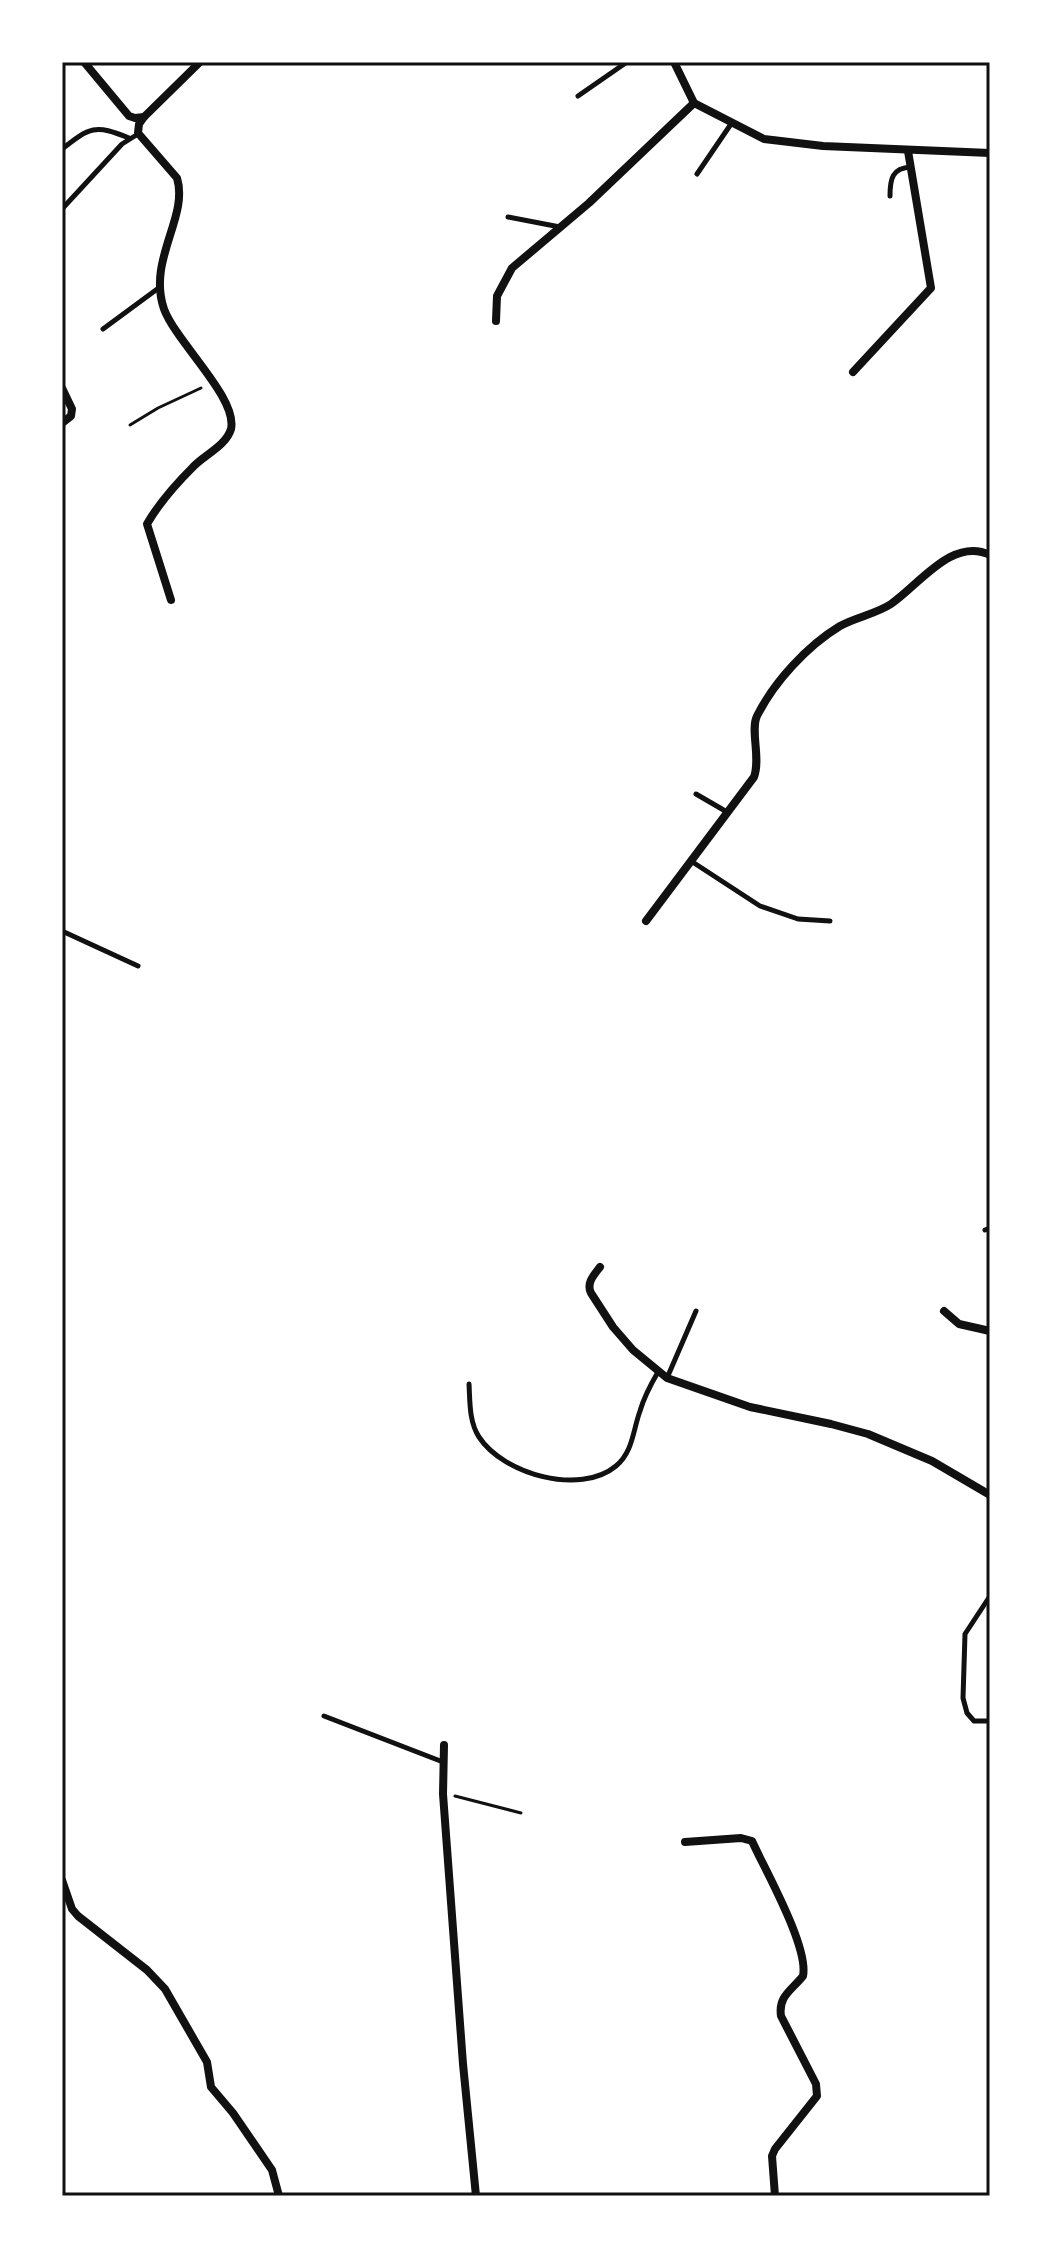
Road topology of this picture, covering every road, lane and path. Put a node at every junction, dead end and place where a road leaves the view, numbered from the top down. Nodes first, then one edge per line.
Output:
1 (84, 62) edge
2 (200, 62) edge
3 (627, 62) edge
4 (674, 62) edge
5 (578, 96) dead end
6 (694, 103) junction
7 (144, 117) junction
8 (731, 124) junction
9 (134, 136) junction
10 (62, 149) edge
11 (908, 151) junction
12 (990, 153) edge
13 (911, 167) junction
14 (697, 174) dead end
15 (890, 196) dead end
16 (62, 209) edge
17 (508, 217) dead end
18 (561, 227) junction
19 (160, 286) junction
20 (496, 321) dead end
21 (103, 329) dead end
22 (853, 372) dead end
23 (213, 382) junction
24 (62, 388) edge
25 (62, 423) edge
26 (130, 425) dead end
27 (990, 555) edge
28 (171, 600) dead end
29 (696, 794) dead end
30 (728, 812) junction
31 (691, 861) junction
32 (646, 921) dead end
33 (830, 921) dead end
34 (62, 931) edge
35 (138, 966) dead end
36 (600, 1267) dead end
37 (696, 1311) dead end
38 (944, 1311) dead end
39 (990, 1331) edge
40 (658, 1372) junction
41 (667, 1378) junction
42 (469, 1384) dead end
43 (990, 1495) edge
44 (990, 1596) edge
45 (324, 1716) dead end
46 (990, 1721) edge
47 (444, 1745) dead end
48 (444, 1762) junction
49 (443, 1794) junction
50 (521, 1813) dead end
51 (685, 1842) dead end
52 (62, 1880) edge
53 (279, 2196) edge
54 (476, 2196) edge
55 (775, 2196) edge

1 - 7 street
2 - 7 street
3 - 5 lane
4 - 6 street
6 - 8 street
6 - 18 street
7 - 9 street
8 - 11 street
8 - 14 lane
9 - 10 lane
9 - 16 lane
9 - 19 street
11 - 12 street
11 - 13 street
13 - 15 lane
13 - 22 street
17 - 18 lane
18 - 20 street
19 - 21 lane
19 - 23 street
23 - 26 path
23 - 28 street
24 - 25 street
27 - 30 street
29 - 30 lane
30 - 31 street
31 - 32 street
31 - 33 lane
34 - 35 lane
36 - 40 street
37 - 41 lane
38 - 39 street
40 - 41 street
40 - 42 lane
41 - 43 street
44 - 46 lane
45 - 48 lane
47 - 48 street
48 - 49 street
49 - 50 path
49 - 54 street
51 - 55 street
52 - 53 street

